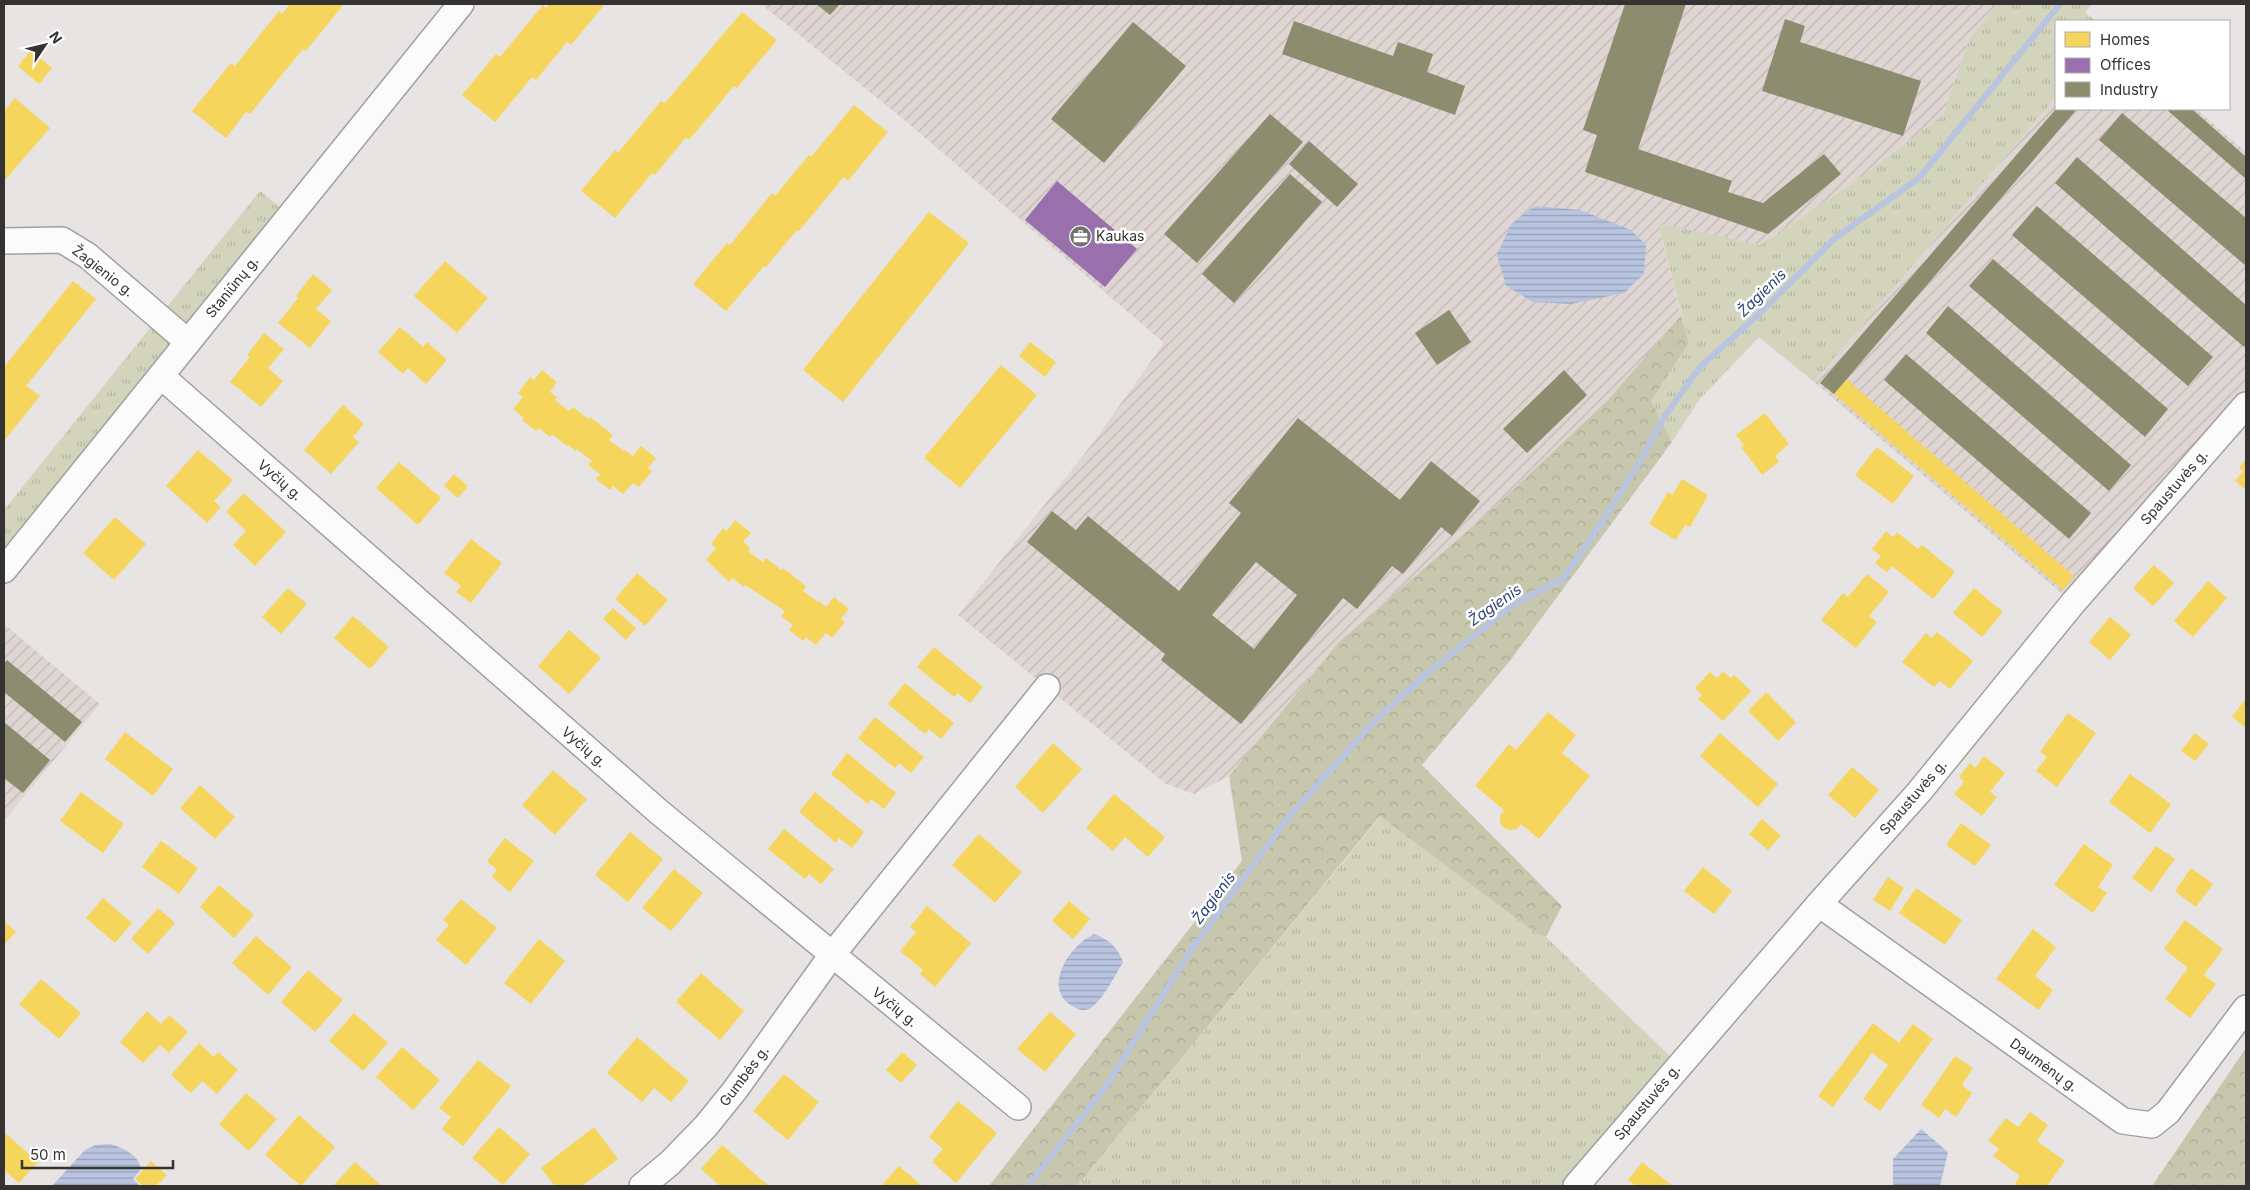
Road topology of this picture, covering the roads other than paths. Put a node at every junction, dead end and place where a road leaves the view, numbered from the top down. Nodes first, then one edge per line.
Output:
1 (461, 4) edge
2 (4, 241) edge
3 (188, 342) junction
4 (161, 376) junction
5 (2246, 405) edge
6 (4, 570) edge
7 (1046, 687) dead end
8 (1818, 904) junction
9 (832, 955) junction
10 (2246, 1008) edge
11 (1018, 1107) dead end
12 (642, 1186) edge
13 (1576, 1186) edge

1 - 3 street, Staniūnų g.
2 - 3 street, Žagienio g.
3 - 4 street, Staniūnų g.
4 - 6 street, Staniūnų g.
4 - 9 street, Vyčių g.
5 - 8 street, Spaustuvės g.
7 - 9 street, Gumbės g.
8 - 10 street, Daumėnų g.
8 - 13 street, Spaustuvės g.
9 - 11 street, Vyčių g.
9 - 12 street, Gumbės g.

